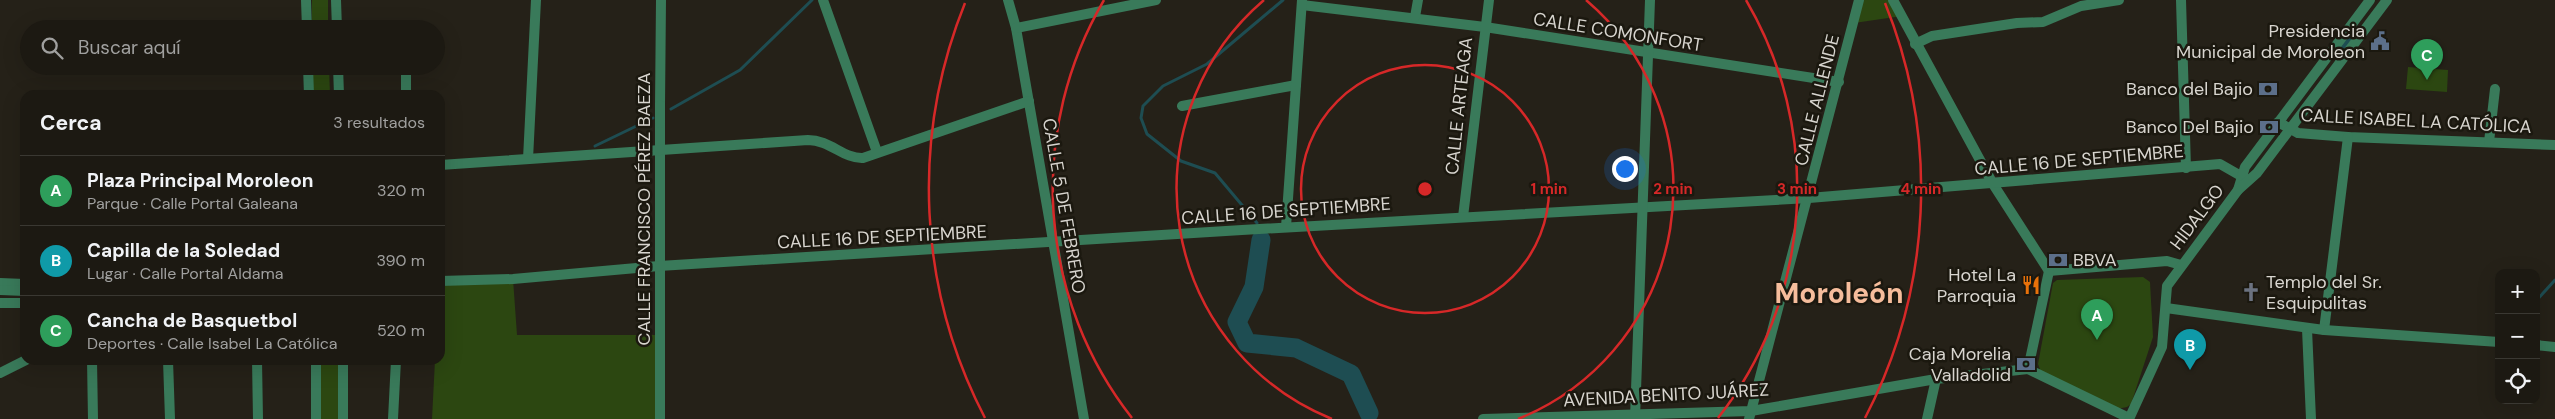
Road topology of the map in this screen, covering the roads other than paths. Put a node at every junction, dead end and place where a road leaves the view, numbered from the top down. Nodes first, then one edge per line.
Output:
1 (306, 0) edge
2 (336, 0) edge
3 (536, 0) edge
4 (661, 0) edge
5 (824, 0) edge
6 (1008, 0) edge
7 (1156, 0) edge
8 (1418, 0) edge
9 (1489, 0) edge
10 (1650, 0) edge
11 (1859, 0) edge
12 (1894, 0) edge
13 (2119, 0) edge
14 (2181, 0) edge
15 (2370, 0) edge
16 (2386, 0) edge
17 (1302, 2) edge
18 (1415, 17) junction
19 (307, 20) edge
20 (337, 20) edge
21 (1485, 27) junction
22 (1016, 28) junction
23 (1915, 44) junction
24 (1648, 53) junction
25 (308, 75) edge
26 (338, 75) edge
27 (406, 75) edge
28 (1839, 82) junction
29 (1296, 85) junction
30 (2495, 89) dead end
31 (309, 90) edge
32 (339, 90) edge
33 (406, 90) edge
34 (1029, 101) junction
35 (1182, 106) dead end
36 (2278, 122) junction
37 (2290, 129) junction
38 (2348, 137) junction
39 (2488, 142) junction
40 (2555, 145) edge
41 (660, 150) junction
42 (877, 152) junction
43 (528, 159) junction
44 (445, 165) edge
45 (2186, 168) junction
46 (2246, 178) junction
47 (1993, 184) junction
48 (1808, 198) junction
49 (1642, 206) junction
50 (1463, 217) junction
51 (1286, 227) junction
52 (1054, 243) junction
53 (2181, 265) junction
54 (659, 266) junction
55 (2049, 271) junction
56 (445, 281) edge
57 (0, 283) edge
58 (20, 284) edge
59 (0, 290) edge
60 (20, 291) edge
61 (0, 302) edge
62 (20, 303) edge
63 (2166, 308) junction
64 (2307, 329) junction
65 (2324, 330) junction
66 (2495, 342) edge
67 (2540, 345) edge
68 (2555, 347) edge
69 (20, 363) edge
70 (92, 365) edge
71 (168, 365) edge
72 (257, 365) edge
73 (316, 365) edge
74 (343, 365) edge
75 (396, 365) edge
76 (2028, 369) junction
77 (0, 373) edge
78 (1936, 379) junction
79 (1750, 415) edge
80 (1635, 416) edge
81 (93, 419) edge
82 (170, 419) edge
83 (258, 419) edge
84 (316, 419) edge
85 (343, 419) edge
86 (393, 419) edge
87 (660, 419) edge
88 (1084, 419) edge
89 (1483, 419) edge
90 (1927, 419) edge
91 (2129, 419) edge
92 (2311, 419) edge

1 - 19 street
2 - 20 street
3 - 43 street
4 - 41 street, CALLE FRANCISCO PÉREZ BAEZA
5 - 42 street
6 - 22 street, CALLE 5 DE FEBRERO
7 - 22 street
8 - 18 street
9 - 21 street, CALLE ARTEAGA
10 - 24 street
11 - 28 street, CALLE ALLENDE
12 - 23 street
13 - 23 street
14 - 45 street
15 - 36 street
16 - 37 street
17 - 18 street, CALLE COMONFORT
17 - 29 street
18 - 21 street, CALLE COMONFORT
21 - 24 street, CALLE COMONFORT
21 - 50 street, CALLE ARTEAGA
22 - 34 street, CALLE 5 DE FEBRERO
23 - 47 street
24 - 28 street, CALLE COMONFORT
24 - 49 street
25 - 31 street
26 - 32 street
27 - 33 street
28 - 48 street, CALLE ALLENDE
29 - 35 street
29 - 51 street
30 - 39 street
34 - 42 street
34 - 52 street, CALLE 5 DE FEBRERO
36 - 37 street, CALLE ISABEL LA CATÓLICA
36 - 46 street
37 - 38 street, CALLE ISABEL LA CATÓLICA
37 - 46 street
38 - 39 street, CALLE ISABEL LA CATÓLICA
38 - 65 street
39 - 40 street, CALLE ISABEL LA CATÓLICA
41 - 42 street
41 - 43 street
41 - 54 street, CALLE FRANCISCO PÉREZ BAEZA
43 - 44 street
45 - 46 street, CALLE 16 DE SEPTIEMBRE
45 - 47 street, CALLE 16 DE SEPTIEMBRE
46 - 53 street, HIDALGO
47 - 48 street, CALLE 16 DE SEPTIEMBRE
47 - 55 street
48 - 49 street, CALLE 16 DE SEPTIEMBRE
48 - 79 street, CALLE ALLENDE
49 - 50 street, CALLE 16 DE SEPTIEMBRE
49 - 80 street
50 - 51 street, CALLE 16 DE SEPTIEMBRE
51 - 52 street, CALLE 16 DE SEPTIEMBRE
52 - 54 street, CALLE 16 DE SEPTIEMBRE
52 - 88 street, CALLE 5 DE FEBRERO
53 - 55 street
53 - 63 street, HIDALGO
54 - 56 street, CALLE 16 DE SEPTIEMBRE
54 - 87 street, CALLE FRANCISCO PÉREZ BAEZA
55 - 76 street
57 - 58 street
59 - 60 street
61 - 62 street
63 - 64 street
63 - 91 street, HIDALGO
64 - 65 street
64 - 92 street
65 - 66 street
67 - 68 street
69 - 77 street
70 - 81 street
71 - 82 street
72 - 83 street
73 - 84 street
74 - 85 street
75 - 86 street
76 - 78 street, AVENIDA BENITO JUÁREZ
76 - 91 street
78 - 79 street, AVENIDA BENITO JUÁREZ
78 - 90 street
79 - 80 street, AVENIDA BENITO JUÁREZ
80 - 89 street, AVENIDA BENITO JUÁREZ

